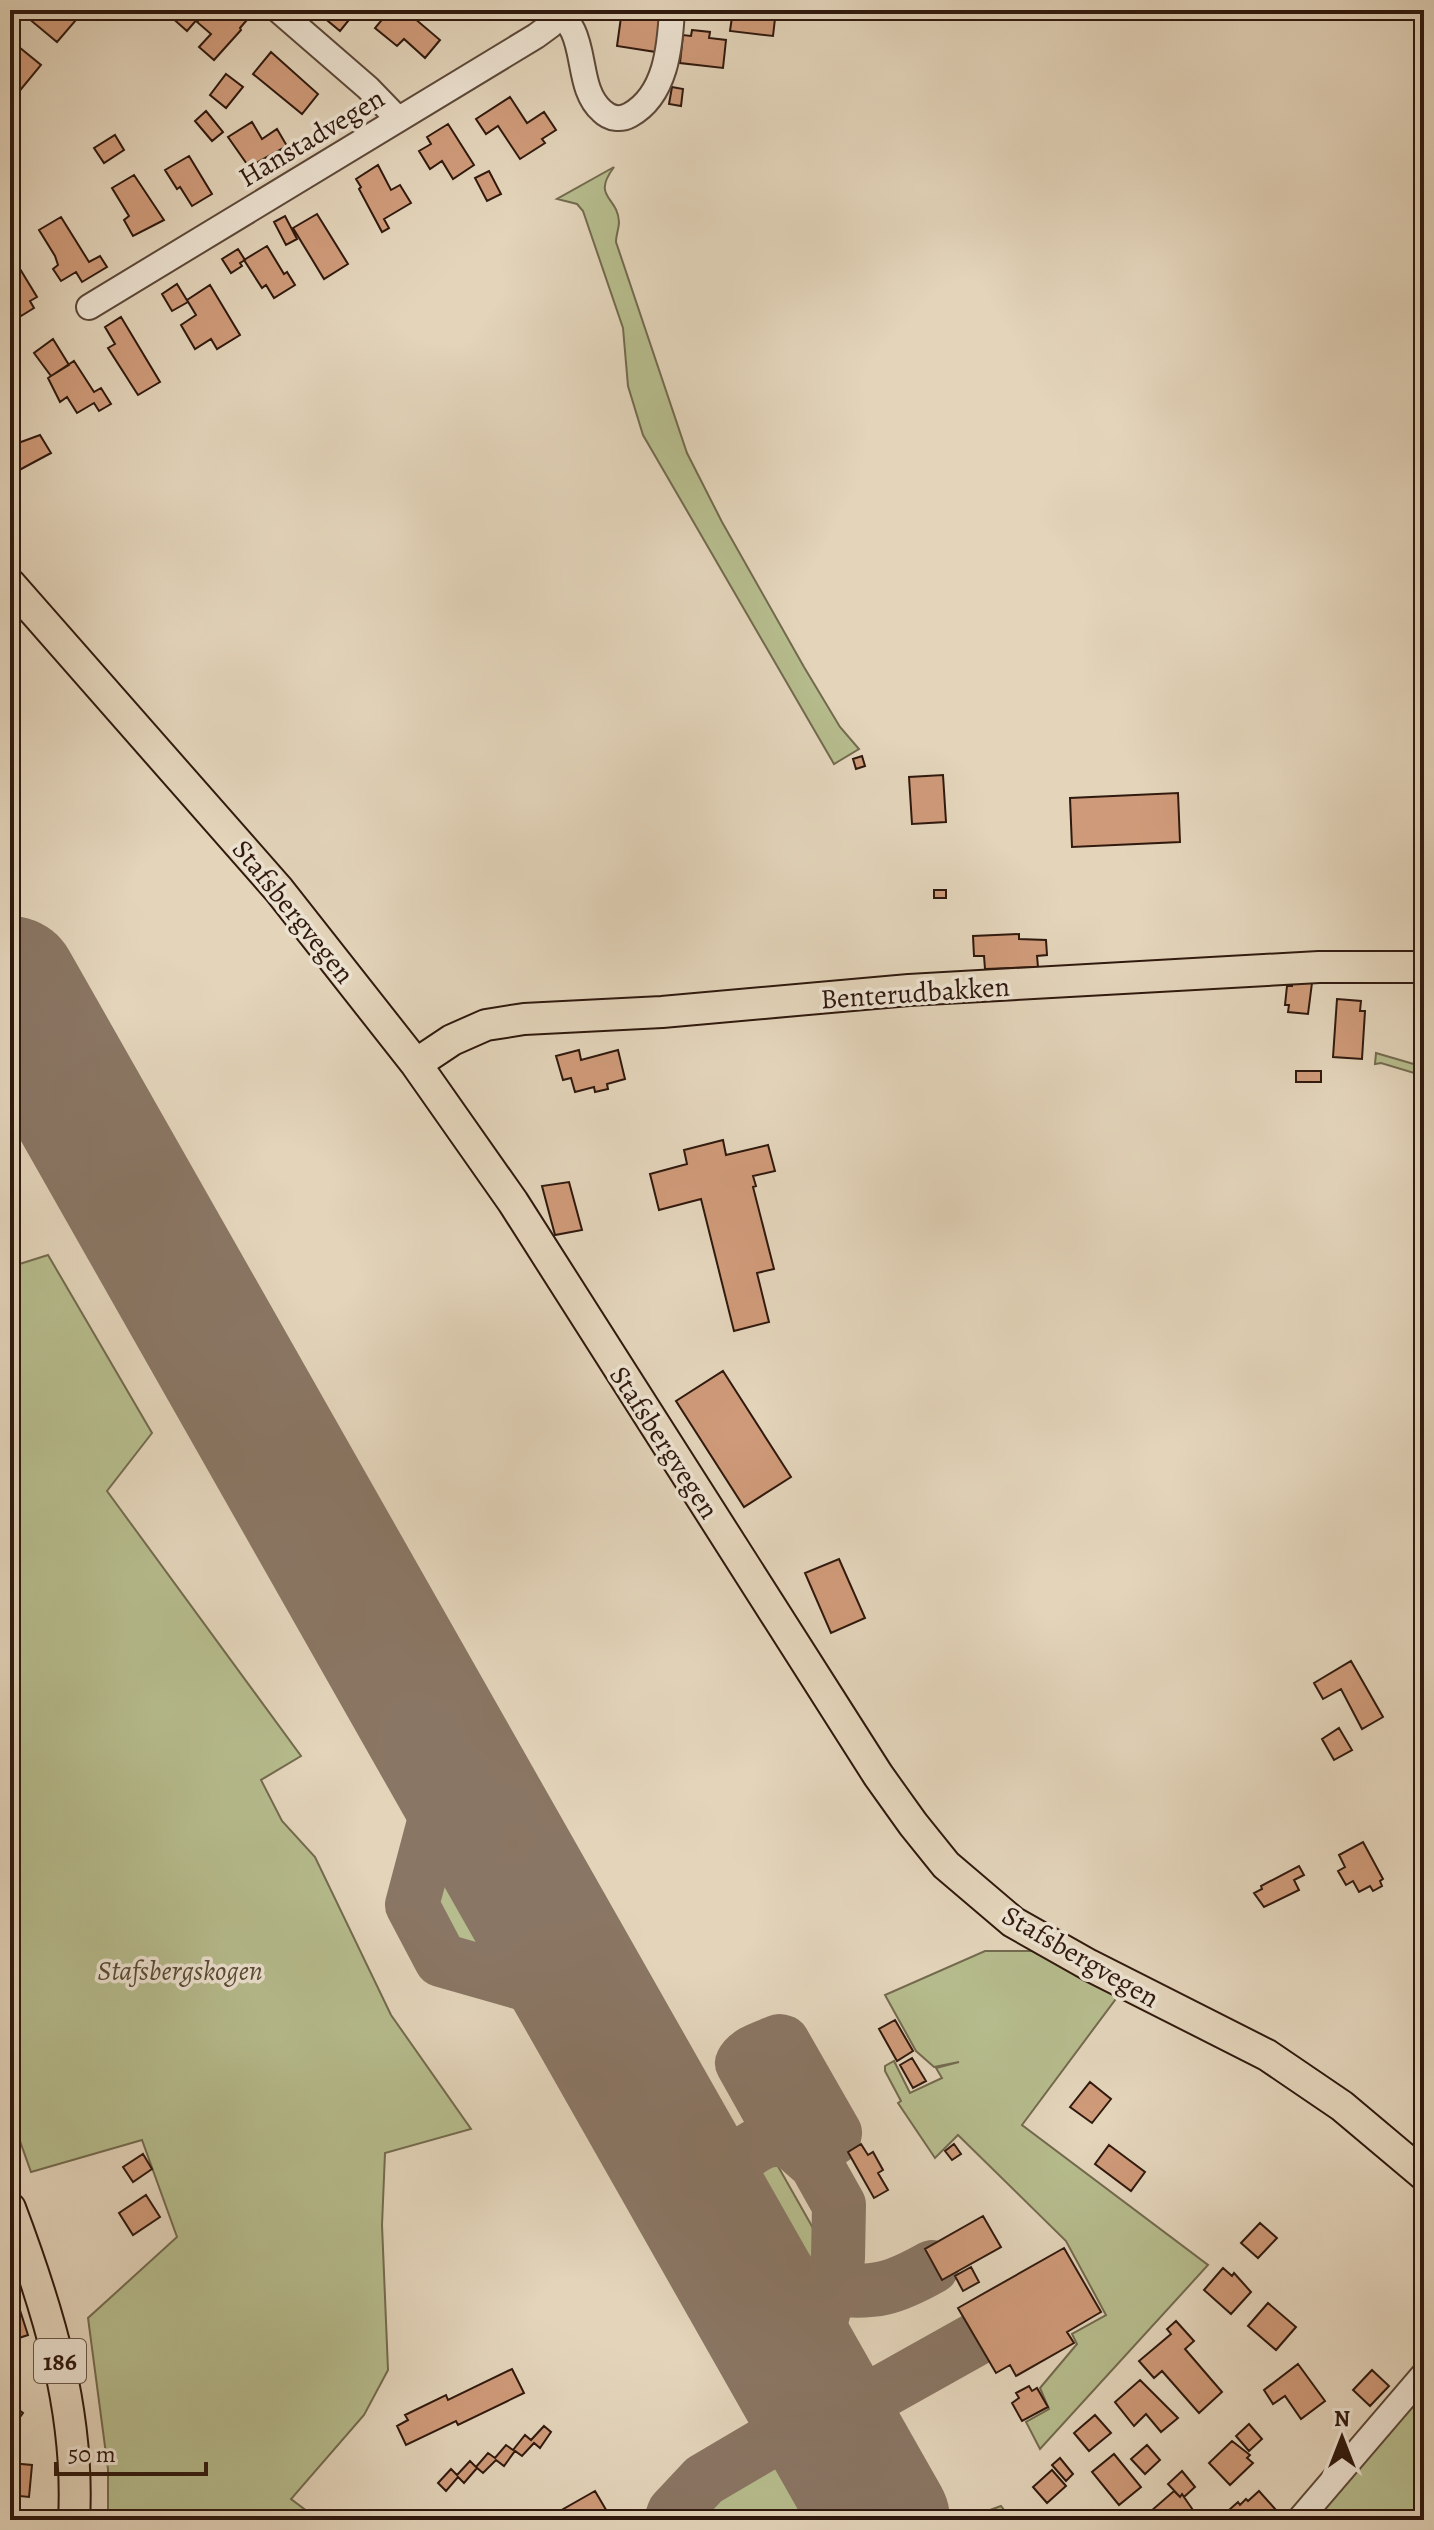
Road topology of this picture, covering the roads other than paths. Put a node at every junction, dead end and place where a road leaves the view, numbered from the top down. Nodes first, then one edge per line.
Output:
1 (278, 10) edge
2 (672, 10) edge
3 (560, 11) edge
4 (398, 119) junction
5 (89, 307) dead end
6 (10, 584) edge
7 (1424, 967) edge
8 (416, 1064) junction
9 (1424, 2175) edge
10 (10, 2208) edge
11 (1424, 2374) edge
12 (74, 2520) edge
13 (1299, 2520) edge

1 - 4 street
2 - 3 street
3 - 4 street, Hanstadvegen
4 - 5 street, Hanstadvegen
6 - 8 main road, Stafsbergvegen
7 - 8 main road, Benterudbakken
8 - 9 main road, Stafsbergvegen
10 - 12 main road, 186
11 - 13 street

